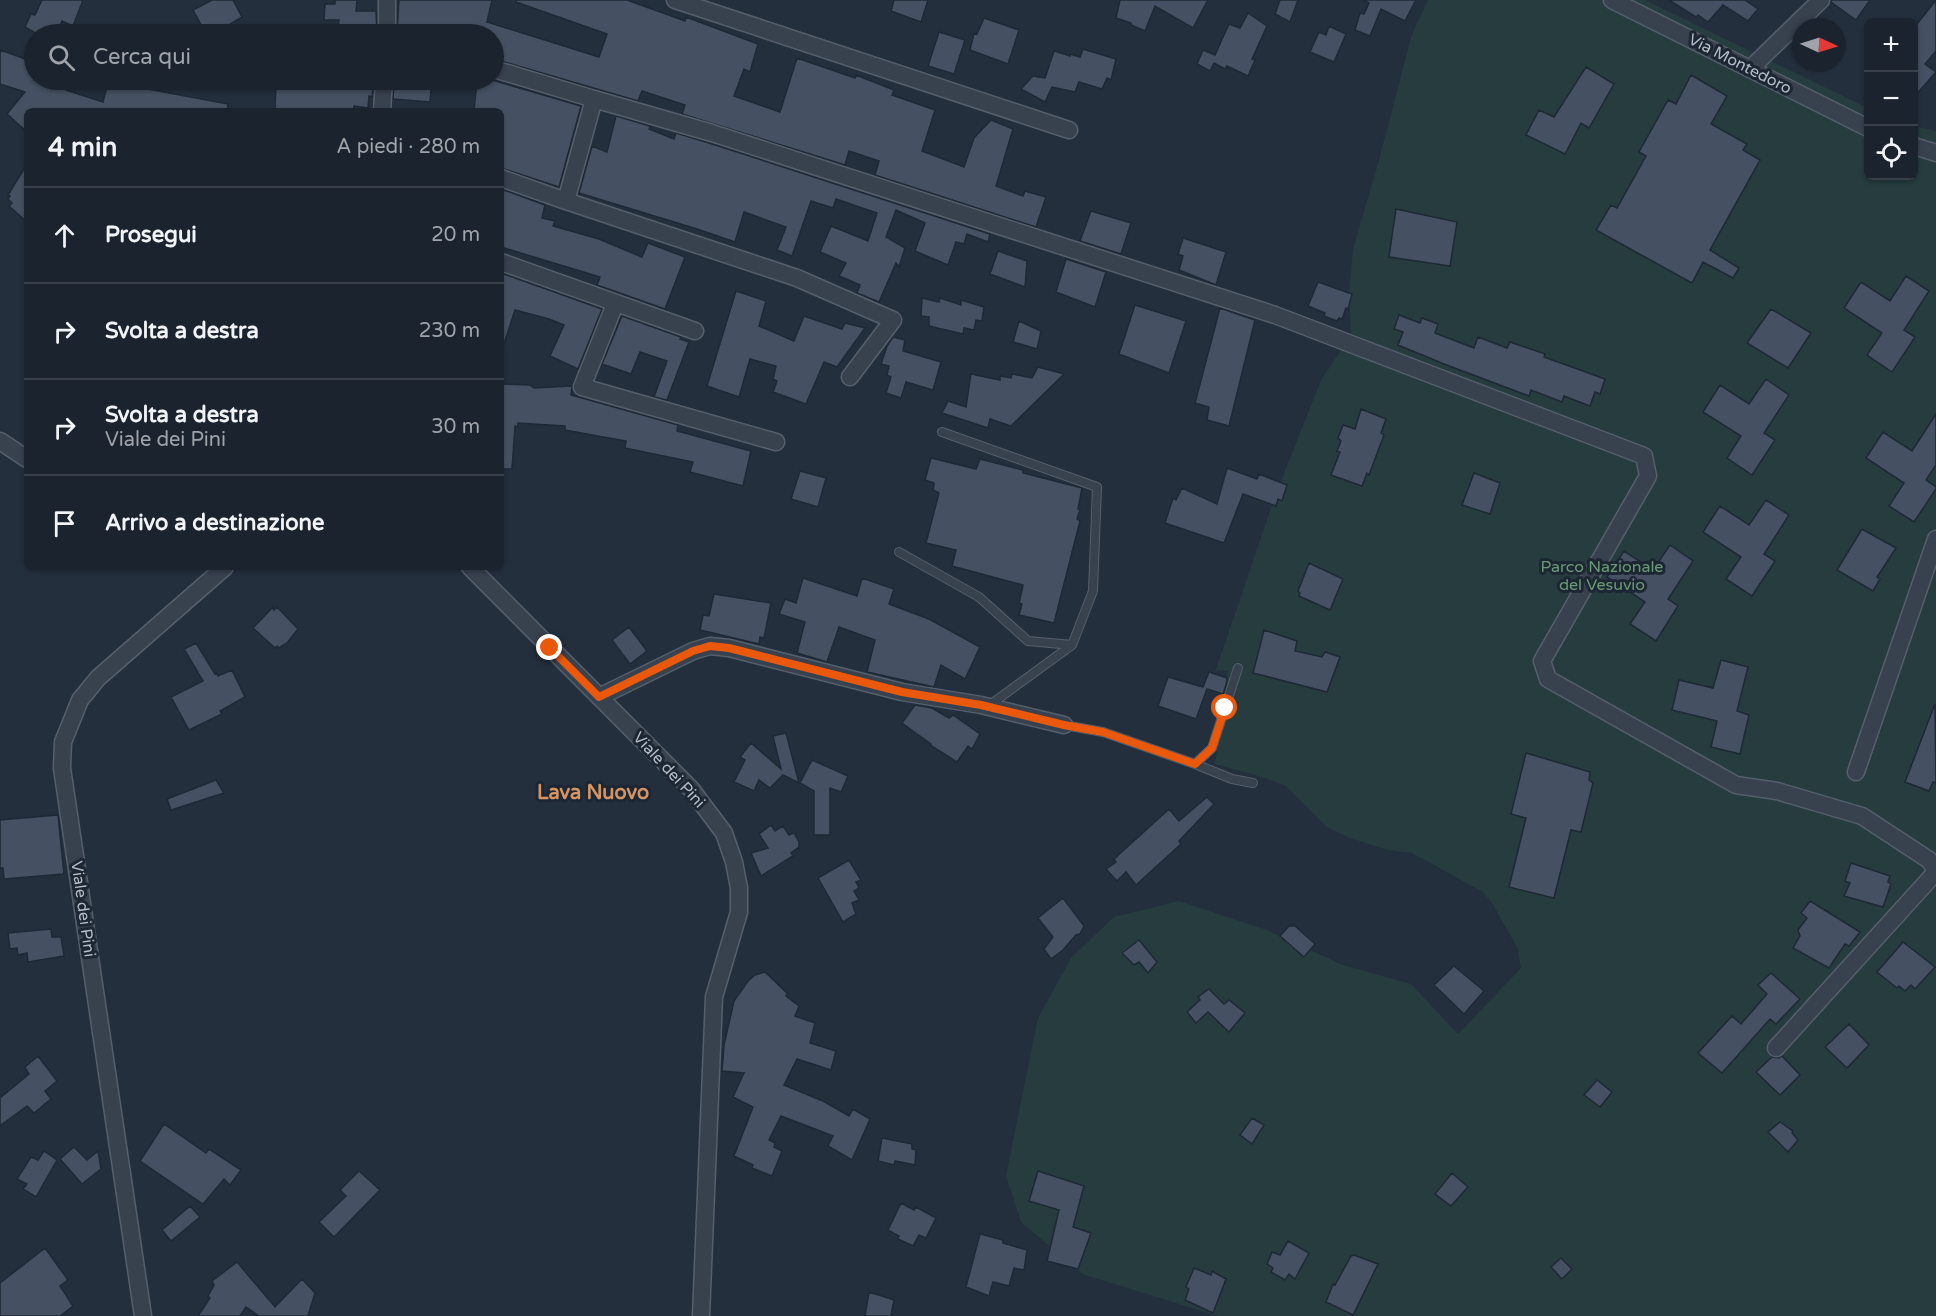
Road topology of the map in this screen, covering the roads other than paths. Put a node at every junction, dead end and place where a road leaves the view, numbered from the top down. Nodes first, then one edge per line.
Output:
1 (387, 0) edge
2 (675, 0) edge
3 (1612, 0) edge
4 (1821, 0) edge
5 (387, 24) edge
6 (1750, 69) junction
7 (504, 72) edge
8 (383, 90) edge
9 (594, 99) junction
10 (382, 108) edge
11 (1865, 126) edge
12 (1069, 130) dead end
13 (1918, 147) edge
14 (1936, 153) edge
15 (504, 179) edge
16 (566, 201) junction
17 (504, 263) edge
18 (615, 304) junction
19 (694, 331) dead end
20 (850, 377) dead end
21 (942, 432) dead end
22 (0, 441) edge
23 (776, 442) dead end
24 (24, 457) edge
25 (1936, 539) edge
26 (899, 552) dead end
27 (222, 570) edge
28 (473, 570) edge
29 (1072, 645) junction
30 (1238, 668) dead end
31 (599, 697) junction
32 (987, 707) junction
33 (1064, 725) joint
34 (1195, 764) junction
35 (1856, 772) dead end
36 (1253, 783) dead end
37 (1936, 871) edge
38 (1776, 1048) dead end
39 (143, 1316) edge
40 (701, 1316) edge

1 - 5 street
2 - 12 street
3 - 6 street, Via Montedoro
4 - 6 street
6 - 11 street, Via Montedoro
7 - 9 street
8 - 10 street
9 - 16 street
9 - 37 street
13 - 14 street
15 - 16 street
16 - 20 street
17 - 18 street
18 - 19 street
18 - 23 street
21 - 29 lane
22 - 24 street
25 - 35 street
26 - 29 lane
27 - 39 street, Viale dei Pini
28 - 31 street, Viale dei Pini
29 - 32 lane
30 - 34 lane
31 - 32 street
31 - 40 street, Viale dei Pini
32 - 33 street
33 - 34 lane
34 - 36 lane
37 - 38 street

